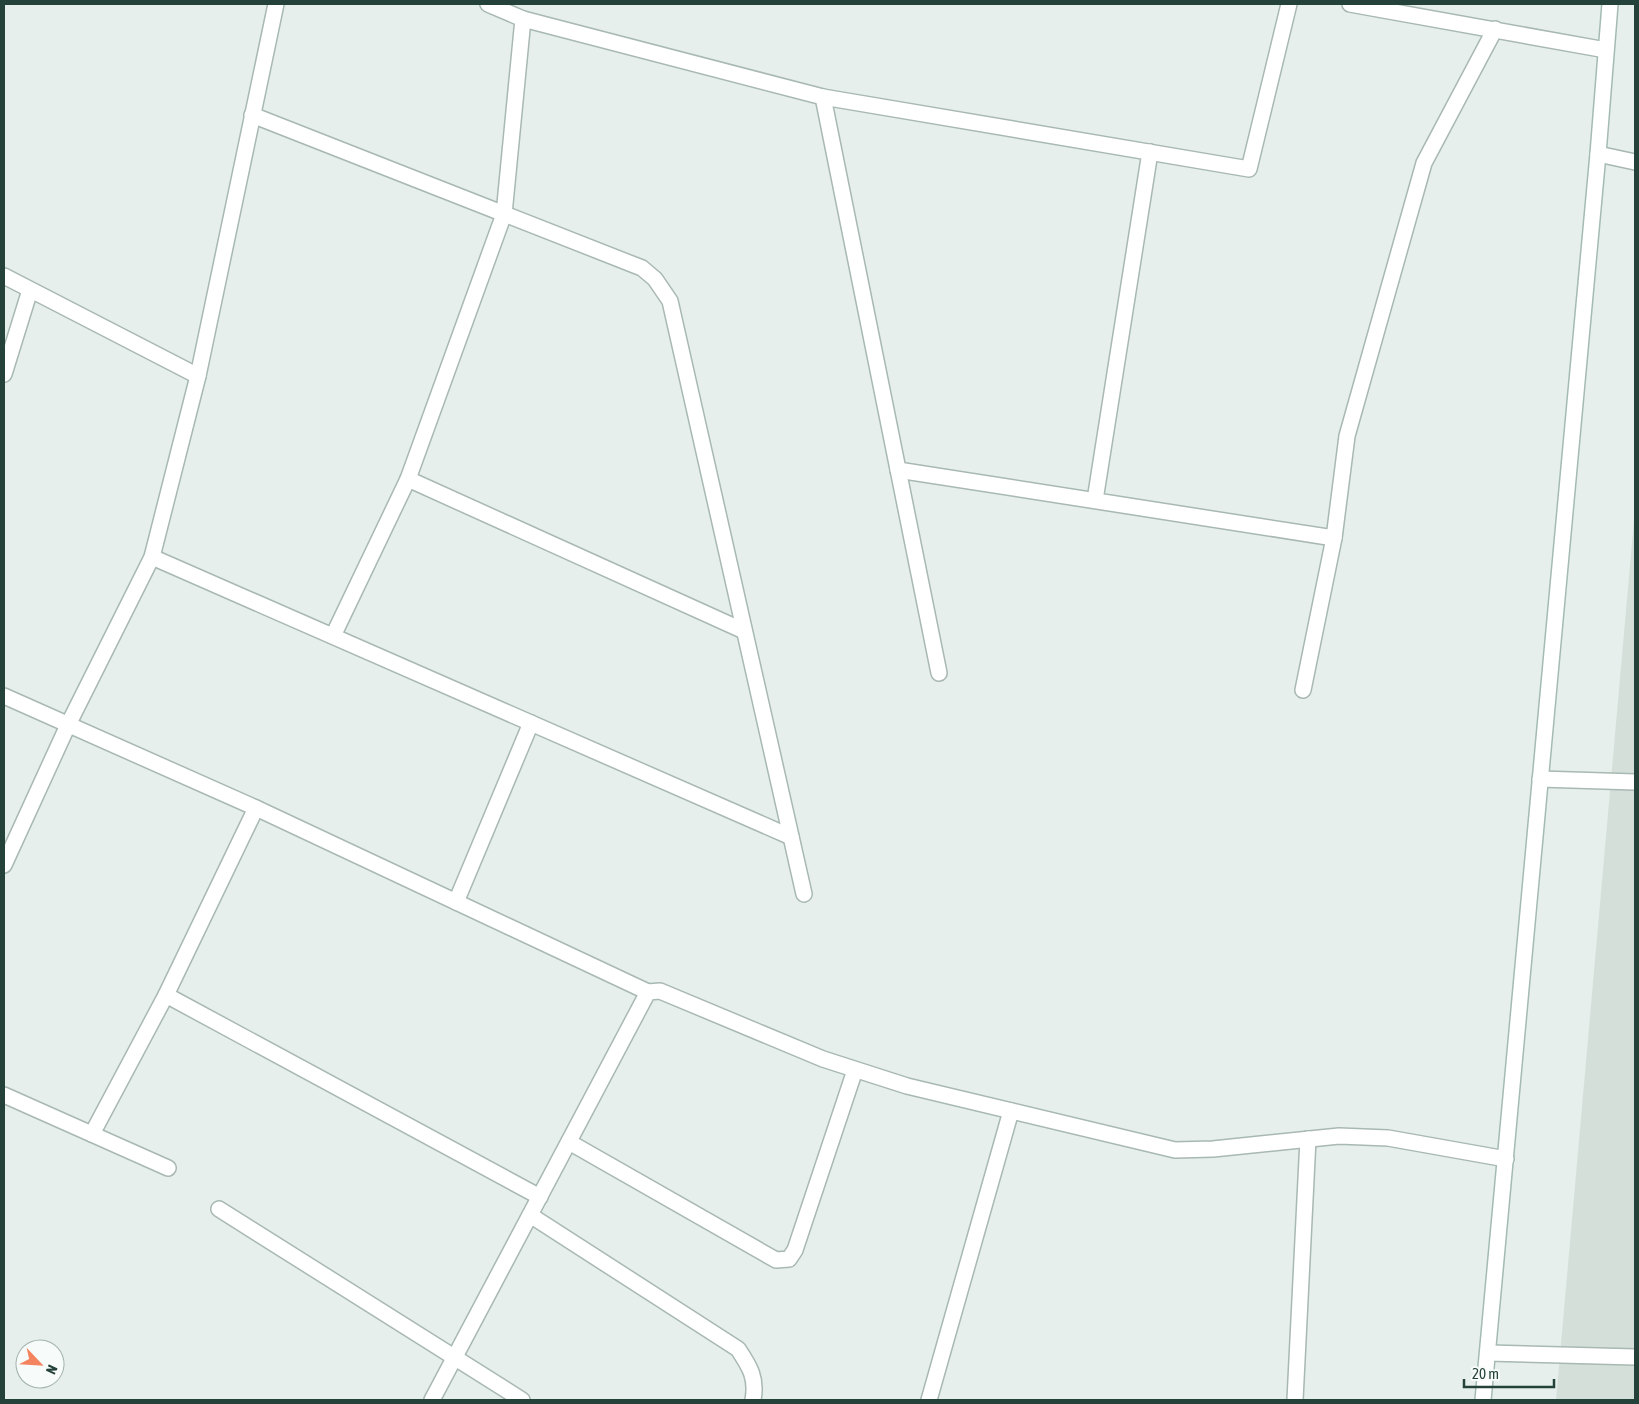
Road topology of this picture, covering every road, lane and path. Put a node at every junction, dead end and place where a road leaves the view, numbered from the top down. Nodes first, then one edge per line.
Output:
1 (276, 4) edge
2 (488, 4) edge
3 (1289, 4) edge
4 (1350, 4) edge
5 (1610, 4) edge
6 (523, 19) junction
7 (1495, 29) junction
8 (1606, 50) junction
9 (823, 97) junction
10 (252, 115) junction
11 (1150, 152) junction
12 (1598, 154) junction
13 (1635, 162) edge
14 (504, 214) junction
15 (4, 276) edge
16 (30, 290) junction
17 (4, 374) edge
18 (198, 376) junction
19 (898, 470) junction
20 (408, 479) junction
21 (1095, 500) junction
22 (1334, 538) junction
23 (152, 557) junction
24 (744, 631) junction
25 (332, 636) junction
26 (939, 673) dead end
27 (1303, 690) dead end
28 (4, 696) edge
29 (532, 723) junction
30 (68, 725) junction
31 (1540, 779) junction
32 (1635, 782) edge
33 (256, 808) junction
34 (791, 837) junction
35 (4, 865) edge
36 (804, 894) dead end
37 (456, 902) junction
38 (648, 992) junction
39 (166, 995) junction
40 (855, 1070) junction
41 (4, 1095) edge
42 (1011, 1111) junction
43 (92, 1134) junction
44 (1308, 1139) junction
45 (569, 1142) junction
46 (1506, 1160) junction
47 (168, 1168) dead end
48 (540, 1197) junction
49 (219, 1209) dead end
50 (530, 1214) junction
51 (1488, 1353) junction
52 (455, 1357) junction
53 (1635, 1357) edge
54 (432, 1400) edge
55 (522, 1400) edge
56 (753, 1400) edge
57 (929, 1400) edge
58 (1296, 1400) edge
59 (1484, 1400) edge

1 - 10 street
2 - 6 street
3 - 11 street
4 - 7 street
5 - 8 street
6 - 9 street
6 - 14 street
7 - 8 street
7 - 22 street
8 - 12 street
9 - 11 street
9 - 19 street
10 - 14 street
10 - 18 street
11 - 21 street
12 - 13 street
12 - 31 street
14 - 20 street
14 - 24 street
15 - 16 street
16 - 17 street
16 - 18 street
18 - 23 street
19 - 21 street
19 - 26 street
20 - 24 street
20 - 25 street
21 - 22 street
22 - 27 street
23 - 25 street
23 - 30 street
24 - 34 street
25 - 29 street
28 - 30 street
29 - 34 street
29 - 37 street
30 - 33 street
30 - 35 street
31 - 32 street
31 - 46 street
33 - 37 street
33 - 39 street
34 - 36 street
37 - 38 street
38 - 40 street
38 - 45 street
39 - 43 street
39 - 48 street
40 - 42 street
40 - 45 street
41 - 43 street
42 - 44 street
42 - 57 street
43 - 47 street
44 - 46 street
44 - 58 street
45 - 48 street
46 - 51 street
48 - 50 street
49 - 52 street
50 - 52 street
50 - 56 street
51 - 53 street
51 - 59 street
52 - 54 street
52 - 55 street

